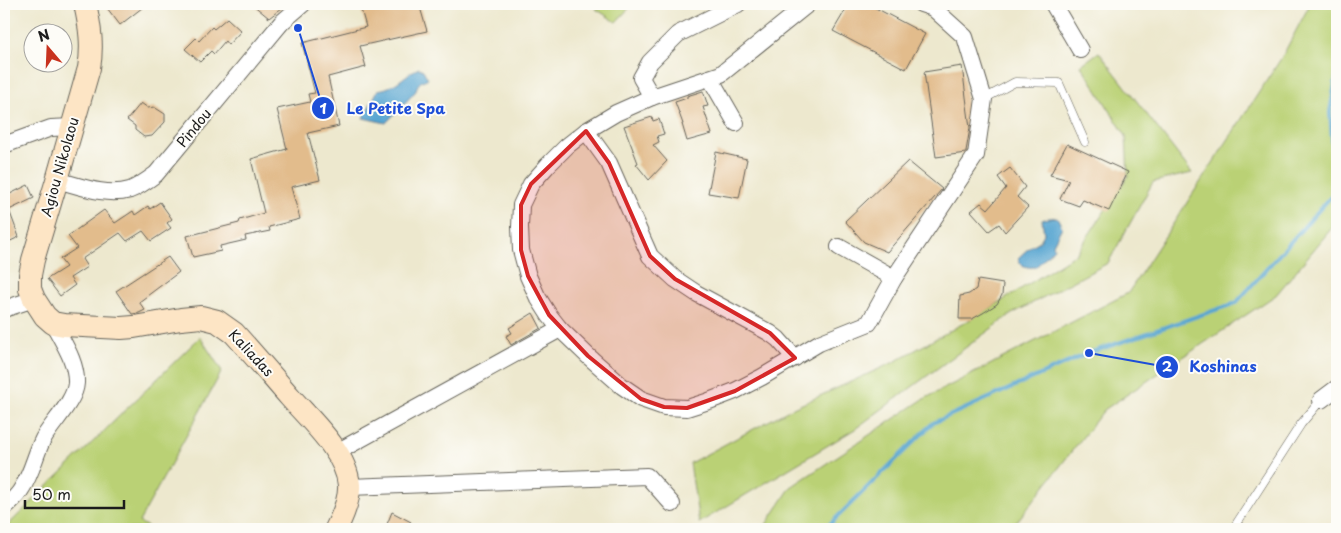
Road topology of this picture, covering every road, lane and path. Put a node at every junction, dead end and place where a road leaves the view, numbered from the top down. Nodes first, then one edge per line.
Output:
1 (85, 4) edge
2 (303, 4) edge
3 (738, 4) edge
4 (808, 4) edge
5 (921, 4) edge
6 (1053, 4) edge
7 (1080, 50) dead end
8 (710, 78) junction
9 (652, 97) junction
10 (984, 99) junction
11 (736, 123) dead end
12 (72, 127) junction
13 (586, 131) junction
14 (1085, 142) dead end
15 (4, 145) edge
16 (57, 180) junction
17 (839, 248) dead end
18 (894, 278) junction
19 (34, 300) junction
20 (4, 309) edge
21 (53, 323) junction
22 (560, 329) junction
23 (795, 358) junction
24 (1337, 388) edge
25 (1321, 400) joint
26 (336, 452) junction
27 (349, 487) junction
28 (672, 504) dead end
29 (4, 508) edge
30 (336, 529) edge
31 (1233, 529) edge

1 - 12 street, Agiou Nikolaou
2 - 16 street, Pindou
3 - 9 street
4 - 8 street
5 - 10 street
6 - 7 street
8 - 9 street
8 - 11 street
9 - 13 street
10 - 14 lane
10 - 18 street
12 - 15 street
12 - 16 street, Agiou Nikolaou
13 - 22 street
13 - 23 street
16 - 19 street, Agiou Nikolaou
17 - 18 street
18 - 23 street
19 - 20 street
19 - 21 street, Agiou Nikolaou
21 - 26 street, Kaliadas
21 - 29 street
22 - 23 street
22 - 26 street
24 - 25 street
25 - 31 lane
26 - 27 street, Kaliadas
27 - 28 street
27 - 30 street, Kaliadas

